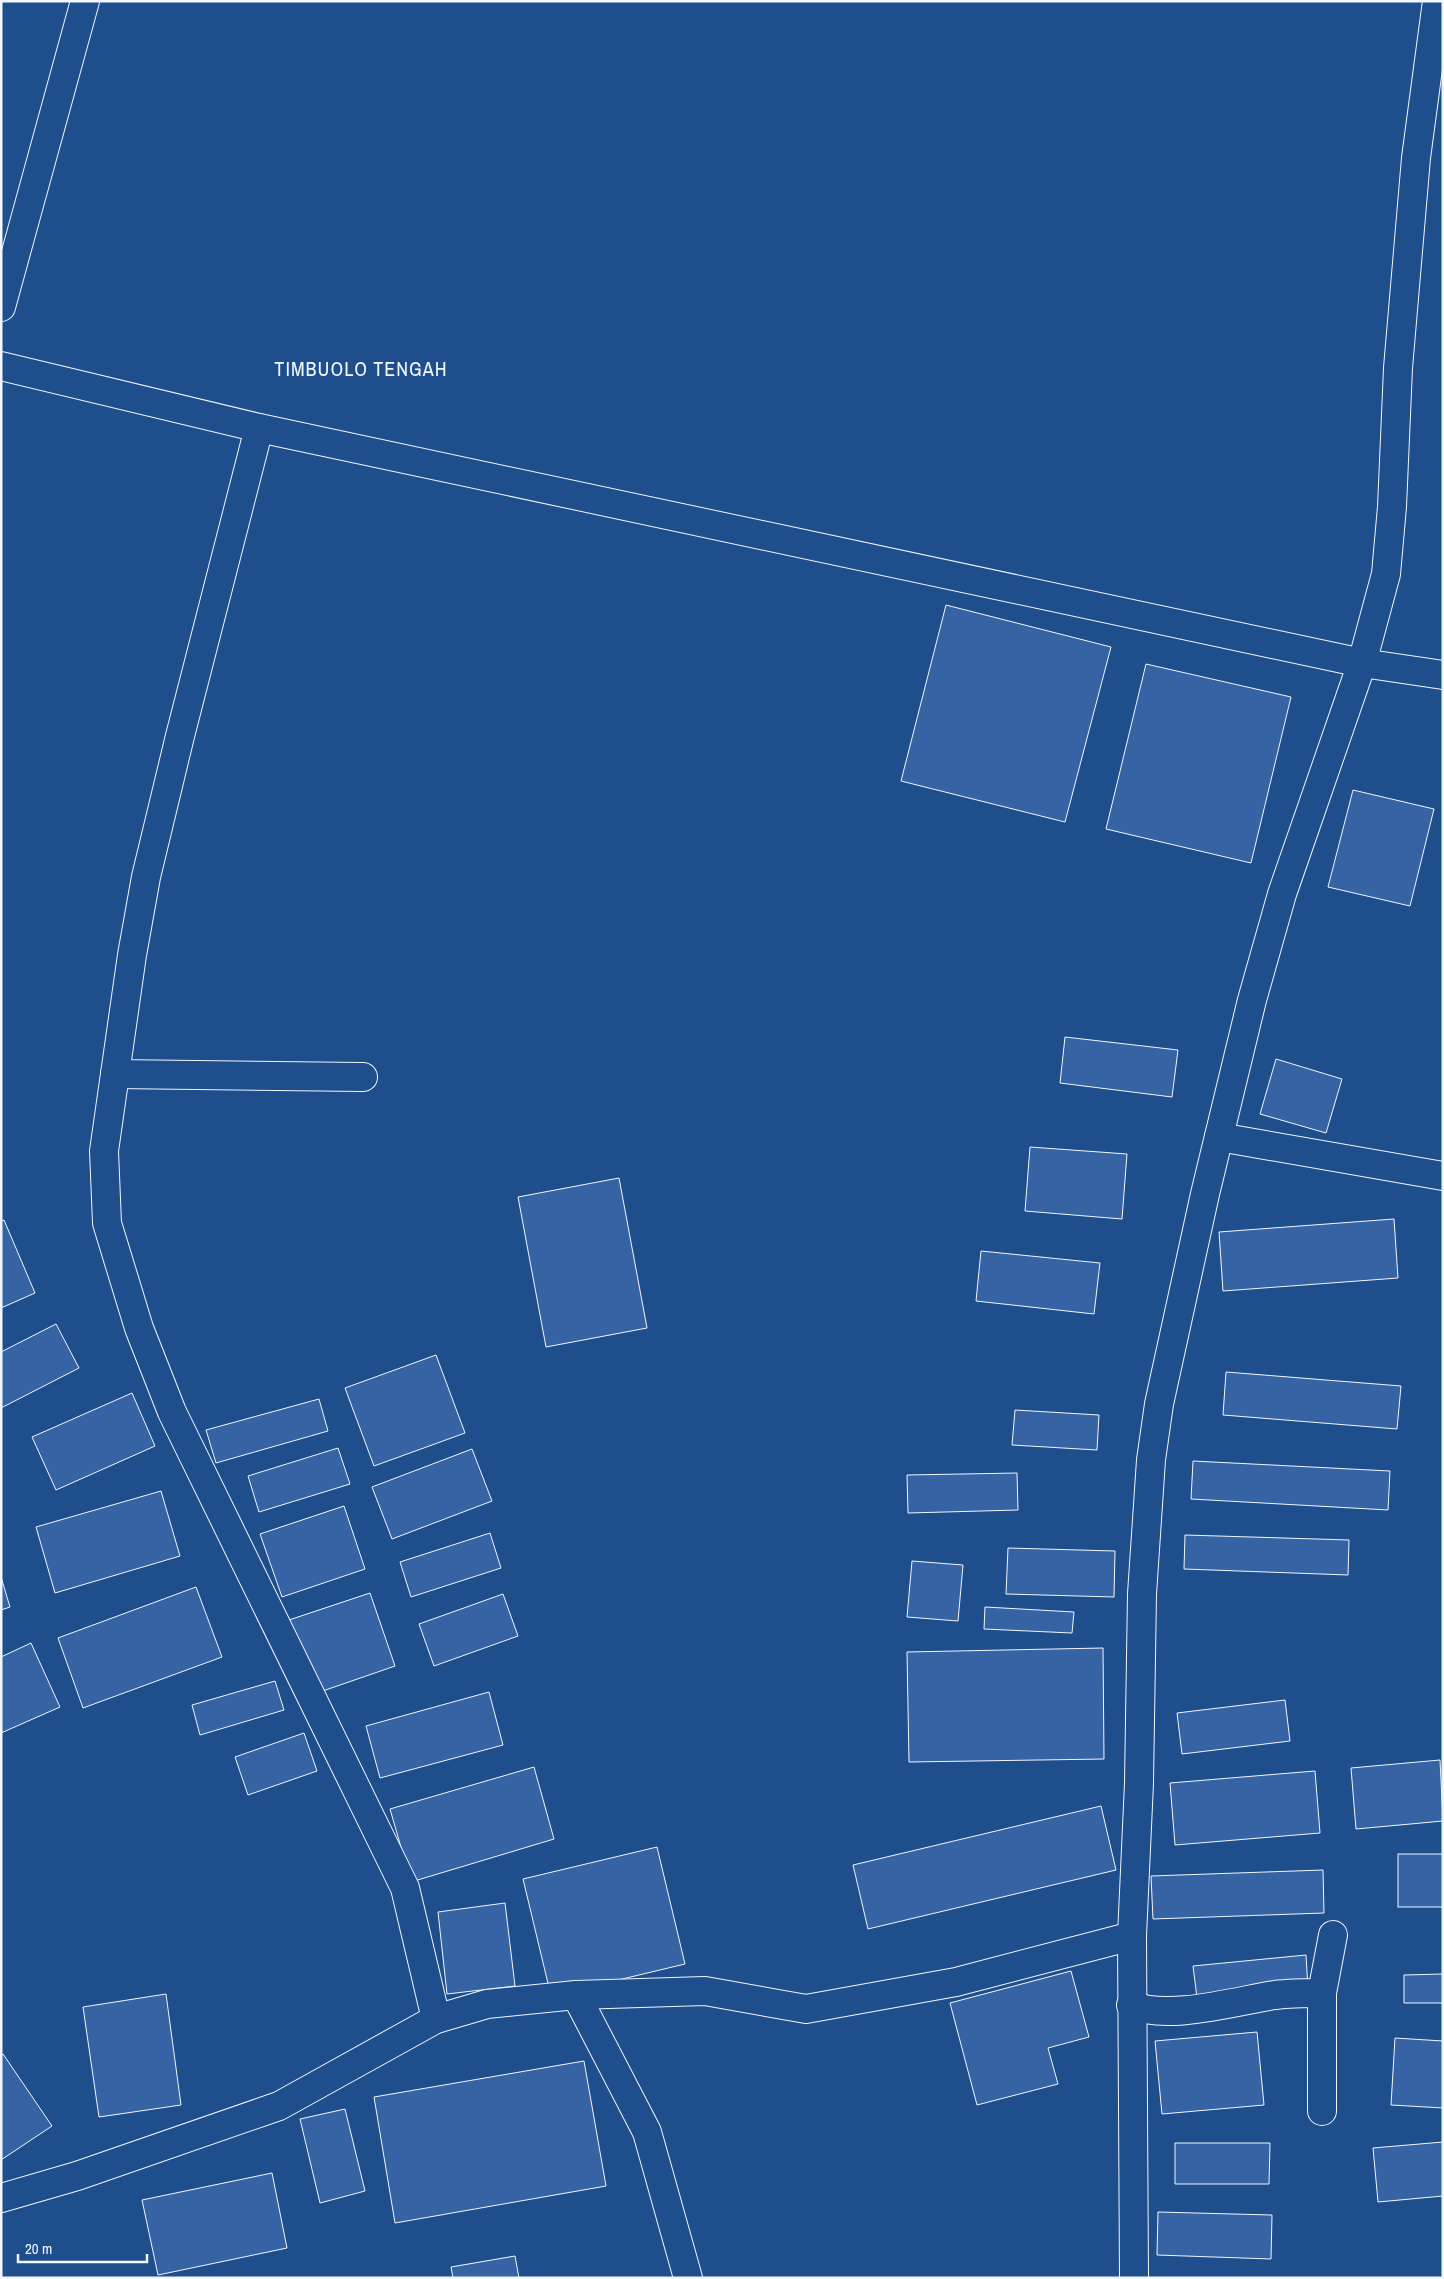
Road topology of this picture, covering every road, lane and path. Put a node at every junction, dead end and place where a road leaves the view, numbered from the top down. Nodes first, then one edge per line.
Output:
1 (85, 1) edge
2 (1438, 1) edge
3 (1, 307) edge
4 (1, 366) edge
5 (259, 428) junction
6 (1362, 663) junction
7 (1443, 675) edge
8 (115, 1074) junction
9 (363, 1077) dead end
10 (1219, 1137) junction
11 (1443, 1176) edge
12 (1333, 1935) dead end
13 (1132, 1936) junction
14 (1322, 1993) junction
15 (576, 1995) junction
16 (1131, 2005) junction
17 (436, 2019) junction
18 (1322, 2111) dead end
19 (1, 2198) edge
20 (688, 2278) edge
21 (1134, 2278) edge

1 - 3 street
2 - 6 street
4 - 5 street
5 - 6 street
5 - 8 street
6 - 7 street
6 - 10 street
8 - 9 street
8 - 17 street
10 - 11 street
10 - 13 street
12 - 14 street
13 - 15 street
13 - 16 street
14 - 16 street
14 - 18 street
15 - 17 street
15 - 20 street
16 - 21 street
17 - 19 street

